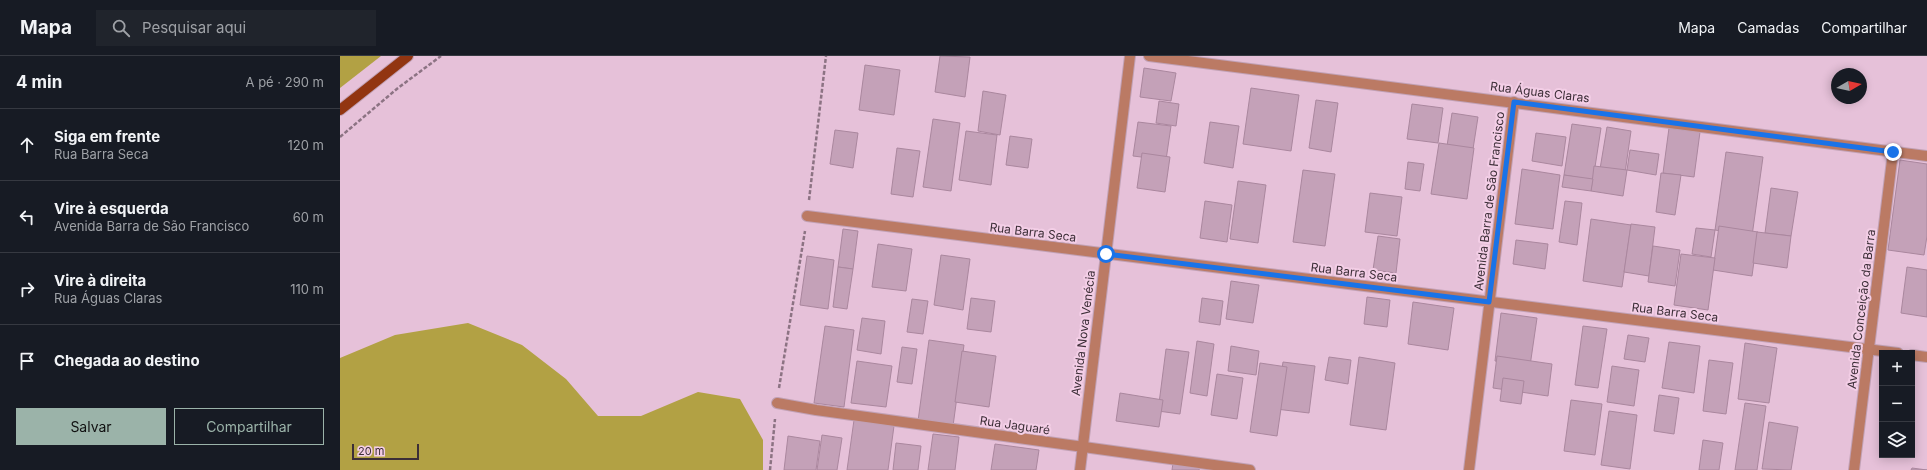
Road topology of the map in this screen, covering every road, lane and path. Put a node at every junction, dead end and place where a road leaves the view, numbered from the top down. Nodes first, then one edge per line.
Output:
1 (408, 56) edge
2 (441, 56) edge
3 (826, 56) edge
4 (1130, 56) edge
5 (1149, 56) edge
6 (1514, 102) junction
7 (340, 110) edge
8 (340, 137) edge
9 (1893, 152) junction
10 (1927, 156) edge
11 (807, 216) junction
12 (1106, 254) junction
13 (1489, 302) junction
14 (1870, 350) junction
15 (1879, 351) edge
16 (1915, 355) edge
17 (1927, 357) edge
18 (777, 403) junction
19 (1083, 448) junction
20 (770, 470) edge
21 (1080, 470) edge
22 (1250, 470) edge
23 (1469, 470) edge
24 (1854, 470) edge

1 - 7 main road
2 - 8 path
3 - 11 path
4 - 12 street, Avenida Nova Venécia
5 - 6 street, Rua Águas Claras
6 - 9 street, Rua Águas Claras
6 - 13 street, Avenida Barra de São Francisco
9 - 10 street, Rua Águas Claras
9 - 14 street, Avenida Conceição da Barra
11 - 12 street, Rua Barra Seca
11 - 18 path
12 - 13 street, Rua Barra Seca
12 - 19 street, Avenida Nova Venécia
13 - 14 street, Rua Barra Seca
13 - 23 street, Avenida Barra de São Francisco
14 - 15 street, Rua Barra Seca
14 - 24 street, Avenida Conceição da Barra
16 - 17 street
18 - 19 street, Rua Jaguaré
18 - 20 path
19 - 21 street, Avenida Nova Venécia
19 - 22 street, Rua Jaguaré

